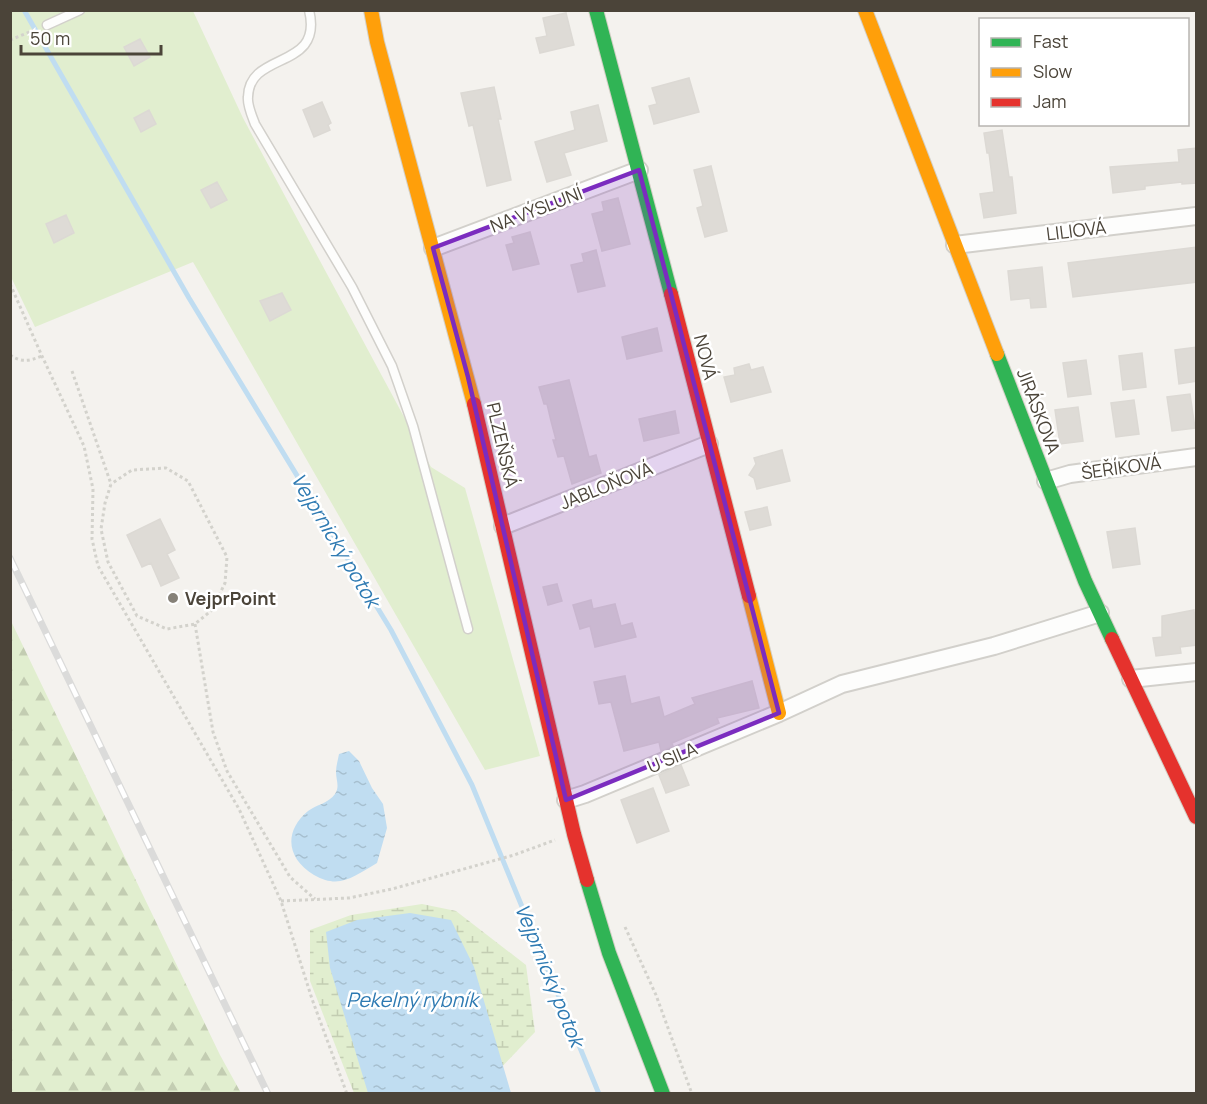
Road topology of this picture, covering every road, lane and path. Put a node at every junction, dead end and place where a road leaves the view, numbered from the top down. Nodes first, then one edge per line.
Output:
1 (80, 10) edge
2 (309, 10) edge
3 (371, 10) edge
4 (596, 10) edge
5 (865, 10) edge
6 (46, 25) dead end
7 (25, 34) dead end
8 (10, 40) edge
9 (639, 170) junction
10 (1197, 216) edge
11 (955, 245) junction
12 (433, 248) junction
13 (10, 284) edge
14 (10, 356) edge
15 (42, 356) junction
16 (72, 371) dead end
17 (709, 444) junction
18 (1197, 456) edge
19 (1046, 481) junction
20 (111, 484) junction
21 (503, 526) junction
22 (1100, 613) junction
23 (195, 624) junction
24 (468, 630) dead end
25 (1197, 672) edge
26 (1131, 679) junction
27 (779, 713) junction
28 (566, 800) junction
29 (1197, 817) edge
30 (574, 834) junction
31 (315, 899) junction
32 (281, 901) junction
33 (621, 920) dead end
34 (347, 1094) edge
35 (663, 1094) edge
36 (692, 1094) edge

1 - 6 lane
2 - 24 lane
3 - 12 street, PLZEŇSKÁ
4 - 9 street, NOVÁ
5 - 11 street, JIRÁSKOVA
7 - 8 path
9 - 12 street, NA VÝSLUNÍ
9 - 17 street, NOVÁ
10 - 11 street, LILIOVÁ
11 - 19 street, JIRÁSKOVA
12 - 21 street, PLZEŇSKÁ
13 - 15 path
14 - 15 path
15 - 32 path
16 - 20 path
17 - 21 street, JABLOŇOVÁ
17 - 27 street, NOVÁ
18 - 19 street, ŠEŘÍKOVÁ
19 - 22 street, JIRÁSKOVA
20 - 23 path
20 - 23 path
21 - 28 street, PLZEŇSKÁ
22 - 26 street, JIRÁSKOVA
22 - 27 street, U SILA
23 - 31 path
25 - 26 street
26 - 29 street, JIRÁSKOVA
27 - 28 street, U SILA
28 - 30 street, PLZEŇSKÁ
30 - 31 path
30 - 35 street, PLZEŇSKÁ
31 - 32 path
32 - 34 path
33 - 36 path

